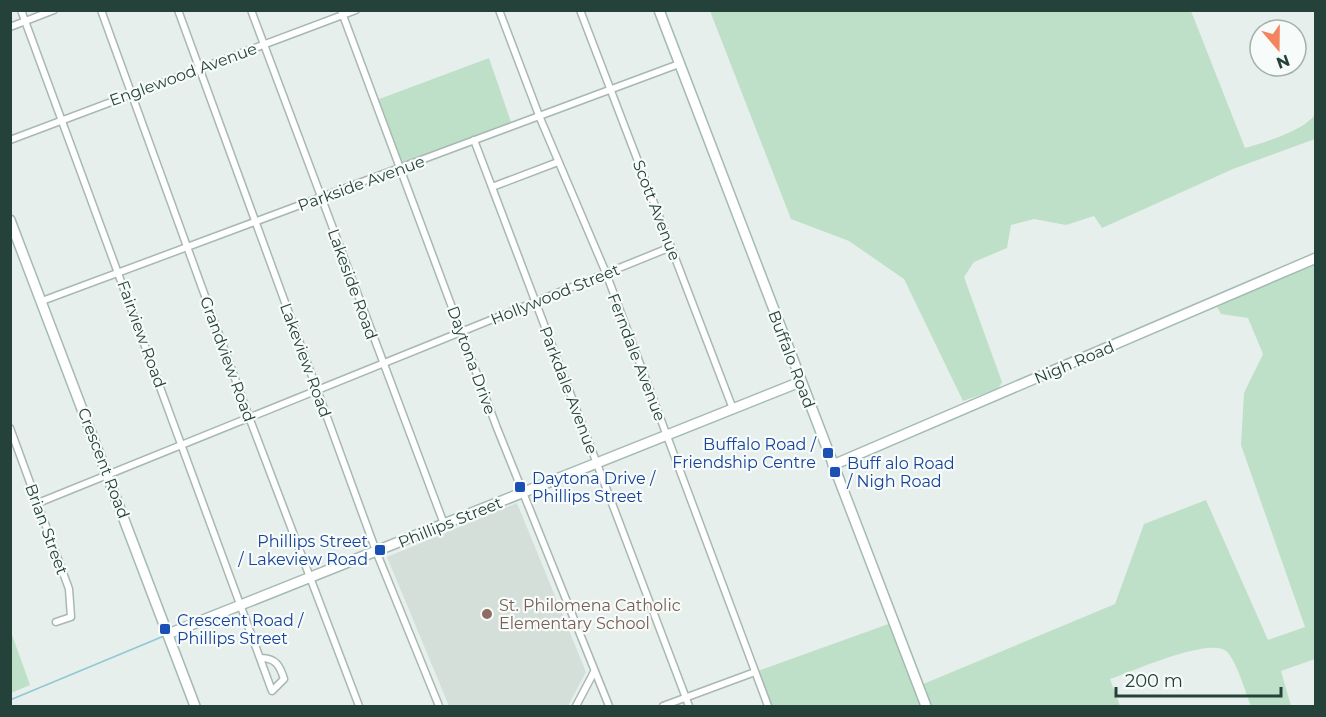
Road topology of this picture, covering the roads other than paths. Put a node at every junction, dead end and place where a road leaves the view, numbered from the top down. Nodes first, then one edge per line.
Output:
1 (21, 10) edge
2 (54, 10) edge
3 (101, 10) edge
4 (178, 10) edge
5 (251, 10) edge
6 (356, 10) edge
7 (499, 10) edge
8 (580, 10) edge
9 (659, 10) edge
10 (342, 13) edge
11 (25, 21) junction
12 (10, 27) edge
13 (264, 45) junction
14 (679, 64) junction
15 (199, 68) junction
16 (610, 90) junction
17 (131, 94) junction
18 (540, 118) junction
19 (61, 120) junction
20 (10, 140) edge
21 (474, 140) junction
22 (558, 162) junction
23 (399, 168) junction
24 (492, 187) junction
25 (320, 197) junction
26 (10, 220) edge
27 (255, 222) junction
28 (187, 247) junction
29 (671, 247) junction
30 (1316, 258) edge
31 (119, 272) junction
32 (606, 273) junction
33 (42, 301) junction
34 (535, 301) junction
35 (462, 331) junction
36 (382, 363) junction
37 (800, 382) junction
38 (317, 389) junction
39 (733, 409) junction
40 (249, 417) junction
41 (10, 428) edge
42 (667, 436) junction
43 (183, 444) junction
44 (597, 463) junction
45 (833, 465) junction
46 (108, 473) junction
47 (522, 493) junction
48 (38, 503) junction
49 (444, 524) junction
50 (376, 551) junction
51 (310, 578) junction
52 (242, 605) junction
53 (56, 622) dead end
54 (168, 636) junction
55 (261, 658) junction
56 (594, 672) junction
57 (755, 672) junction
58 (686, 699) junction
59 (195, 706) edge
60 (359, 706) edge
61 (439, 706) edge
62 (576, 706) edge
63 (609, 706) edge
64 (663, 706) edge
65 (689, 706) edge
66 (768, 706) edge
67 (926, 706) edge

1 - 11 street, Fairview Road
2 - 11 street
3 - 17 street, Grandview Road
4 - 15 street, Lakeview Road
5 - 13 street, Lakeside Road
6 - 10 street, Englewood Avenue
7 - 18 street, Ferndale Avenue
8 - 16 street, Scott Avenue
9 - 14 street, Buffalo Road
10 - 13 street, Englewood Avenue
10 - 23 street, Daytona Drive
11 - 12 street
11 - 19 street, Fairview Road
13 - 15 street, Englewood Avenue
13 - 25 street, Lakeside Road
14 - 16 street, Parkside Avenue
14 - 37 street, Buffalo Road
15 - 17 street, Englewood Avenue
15 - 27 street, Lakeview Road
16 - 18 street, Parkside Avenue
16 - 29 street, Scott Avenue
17 - 19 street, Englewood Avenue
17 - 28 street, Grandview Road
18 - 21 street, Parkside Avenue
18 - 22 street, Ferndale Avenue
19 - 20 street, Englewood Avenue
19 - 31 street, Fairview Road
21 - 23 street, Parkside Avenue
21 - 24 street, Parkdale Avenue
22 - 24 street
22 - 32 street, Ferndale Avenue
23 - 25 street, Parkside Avenue
23 - 35 street, Daytona Drive
24 - 34 street, Parkdale Avenue
25 - 27 street, Parkside Avenue
25 - 36 street, Lakeside Road
26 - 33 street, Crescent Road
27 - 28 street, Parkside Avenue
27 - 38 street, Lakeview Road
28 - 31 street, Parkside Avenue
28 - 40 street, Grandview Road
29 - 32 street, Hollywood Street
29 - 39 street, Scott Avenue
30 - 45 street, Nigh Road
31 - 33 street, Parkside Avenue
31 - 43 street, Fairview Road
32 - 34 street, Hollywood Street
32 - 42 street, Ferndale Avenue
33 - 46 street, Crescent Road
34 - 35 street, Hollywood Street
34 - 44 street, Parkdale Avenue
35 - 36 street, Hollywood Street
35 - 47 street, Daytona Drive
36 - 38 street, Hollywood Street
36 - 49 street, Lakeside Road
37 - 39 street, Phillips Street
37 - 45 street, Buffalo Road
38 - 40 street, Hollywood Street
38 - 50 street, Lakeview Road
39 - 42 street, Phillips Street
40 - 43 street, Hollywood Street
40 - 51 street, Grandview Road
41 - 48 street, Brian Street
42 - 44 street, Phillips Street
42 - 57 street, Ferndale Avenue
43 - 46 street, Hollywood Street
43 - 52 street, Fairview Road
44 - 47 street, Phillips Street
44 - 58 street, Parkdale Avenue
45 - 67 street, Buffalo Road
46 - 48 street, Hollywood Street
46 - 54 street, Crescent Road
47 - 49 street, Phillips Street
47 - 56 street, Daytona Drive
48 - 53 street, Brian Street
49 - 50 street, Phillips Street
50 - 51 street, Phillips Street
50 - 61 street, Lakeview Road
51 - 52 street, Phillips Street
51 - 60 street, Grandview Road
52 - 54 street, Phillips Street
52 - 55 street, Fairview Road
54 - 59 street, Crescent Road
55 - 55 street, Fairview Road
56 - 62 street
56 - 63 street, Daytona Drive
57 - 58 street
57 - 66 street, Ferndale Avenue
58 - 64 street
58 - 65 street, Parkdale Avenue

